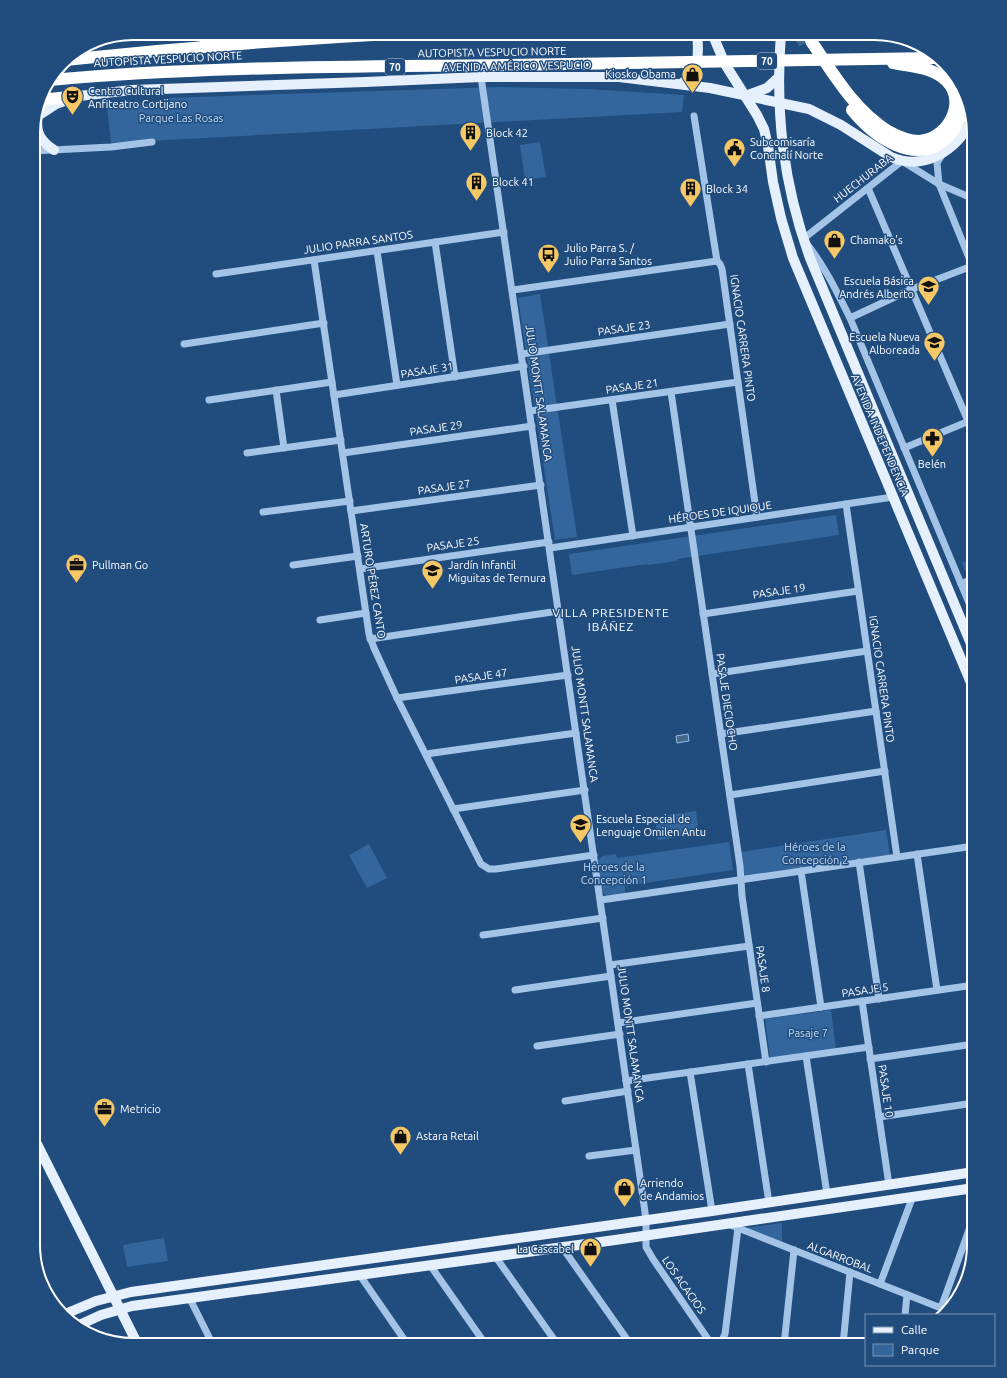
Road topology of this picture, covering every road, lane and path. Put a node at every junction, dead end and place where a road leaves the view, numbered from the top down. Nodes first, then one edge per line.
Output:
1 (208, 40) edge
2 (287, 40) edge
3 (697, 40) edge
4 (715, 40) edge
5 (782, 40) edge
6 (174, 49) junction
7 (866, 58) junction
8 (930, 58) edge
9 (77, 59) edge
10 (482, 77) junction
11 (779, 78) junction
12 (57, 79) edge
13 (681, 84) junction
14 (744, 95) junction
15 (80, 96) junction
16 (46, 99) edge
17 (779, 102) junction
18 (964, 108) edge
19 (42, 113) edge
20 (694, 116) dead end
21 (967, 129) edge
22 (40, 138) edge
23 (152, 142) dead end
24 (54, 150) junction
25 (40, 151) edge
26 (942, 155) junction
27 (902, 161) junction
28 (939, 184) junction
29 (868, 188) junction
30 (967, 196) edge
31 (504, 232) junction
32 (803, 240) junction
33 (435, 242) junction
34 (377, 250) junction
35 (967, 253) edge
36 (314, 260) junction
37 (717, 261) junction
38 (967, 270) edge
39 (216, 274) dead end
40 (912, 289) junction
41 (513, 290) junction
42 (850, 318) junction
43 (324, 323) junction
44 (730, 324) junction
45 (184, 344) dead end
46 (522, 354) junction
47 (524, 366) junction
48 (455, 377) junction
49 (332, 382) junction
50 (738, 382) junction
51 (397, 385) junction
52 (276, 390) junction
53 (671, 392) junction
54 (334, 395) junction
55 (209, 400) dead end
56 (612, 400) junction
57 (967, 411) edge
58 (530, 412) junction
59 (967, 422) edge
60 (532, 426) junction
61 (341, 440) junction
62 (284, 448) junction
63 (904, 448) junction
64 (247, 453) dead end
65 (343, 453) junction
66 (541, 485) junction
67 (893, 497) junction
68 (350, 501) junction
69 (846, 504) junction
70 (351, 511) junction
71 (263, 512) dead end
72 (757, 517) junction
73 (690, 527) junction
74 (633, 536) junction
75 (550, 545) junction
76 (358, 556) junction
77 (293, 565) dead end
78 (360, 569) junction
79 (967, 581) edge
80 (961, 584) junction
81 (858, 591) junction
82 (967, 598) edge
83 (366, 612) junction
84 (559, 612) junction
85 (703, 614) junction
86 (320, 620) dead end
87 (967, 634) edge
88 (370, 639) junction
89 (867, 651) junction
90 (967, 673) edge
91 (712, 674) junction
92 (568, 675) junction
93 (397, 698) junction
94 (876, 711) junction
95 (576, 733) junction
96 (721, 734) junction
97 (426, 754) junction
98 (885, 771) junction
99 (585, 790) junction
100 (730, 795) junction
101 (453, 810) junction
102 (967, 847) edge
103 (917, 854) junction
104 (594, 855) junction
105 (897, 857) junction
106 (859, 862) junction
107 (801, 871) junction
108 (741, 880) junction
109 (600, 900) junction
110 (603, 918) junction
111 (482, 935) dead end
112 (749, 946) junction
113 (610, 965) junction
114 (611, 976) junction
115 (967, 986) edge
116 (515, 990) dead end
117 (937, 990) junction
118 (879, 999) junction
119 (862, 1001) junction
120 (757, 1003) junction
121 (821, 1007) junction
122 (759, 1016) junction
123 (618, 1024) junction
124 (620, 1034) junction
125 (967, 1045) edge
126 (537, 1046) dead end
127 (869, 1047) junction
128 (806, 1056) junction
129 (870, 1059) junction
130 (766, 1062) junction
131 (748, 1064) junction
132 (690, 1072) junction
133 (626, 1081) junction
134 (628, 1091) junction
135 (565, 1101) dead end
136 (967, 1104) edge
137 (879, 1117) junction
138 (40, 1150) edge
139 (636, 1150) junction
140 (589, 1156) dead end
141 (967, 1173) edge
142 (889, 1185) junction
143 (967, 1189) edge
144 (827, 1194) junction
145 (913, 1196) junction
146 (769, 1203) junction
147 (712, 1211) junction
148 (646, 1220) junction
149 (727, 1224) junction
150 (738, 1228) junction
151 (646, 1235) junction
152 (967, 1237) edge
153 (562, 1247) junction
154 (794, 1250) junction
155 (496, 1256) junction
156 (430, 1265) junction
157 (308, 1267) junction
158 (850, 1272) junction
159 (359, 1274) junction
160 (310, 1281) junction
161 (880, 1284) junction
162 (907, 1295) junction
163 (113, 1296) junction
164 (190, 1298) junction
165 (944, 1307) edge
166 (120, 1309) junction
167 (943, 1309) edge
168 (69, 1312) edge
169 (905, 1314) edge
170 (83, 1324) edge
171 (134, 1338) edge
172 (210, 1338) edge
173 (403, 1338) edge
174 (481, 1338) edge
175 (553, 1338) edge
176 (626, 1338) edge
177 (707, 1338) edge
178 (723, 1338) edge
179 (785, 1338) edge
180 (844, 1338) edge

1 - 6 highway
2 - 6 highway, AUTOPISTA VESPUCIO NORTE
3 - 13 main road
4 - 14 main road, AVENIDA INDEPENDENCIA
5 - 11 main road, AVENIDA INDEPENDENCIA
6 - 9 highway, AUTOPISTA VESPUCIO NORTE
7 - 8 highway, AUTOPISTA VESPUCIO NORTE / 70
7 - 12 highway, AUTOPISTA VESPUCIO NORTE / 70
7 - 18 highway
10 - 13 main road, AVENIDA AMÉRICO VESPUCIO
10 - 15 main road, AVENIDA AMÉRICO VESPUCIO
10 - 31 street, JULIO MONTT SALAMANCA
11 - 14 main road
11 - 17 main road, AVENIDA INDEPENDENCIA
13 - 14 main road, AVENIDA AMÉRICO VESPUCIO
14 - 17 main road, AVENIDA AMÉRICO VESPUCIO
14 - 67 main road, AVENIDA INDEPENDENCIA
15 - 16 highway
15 - 19 main road, AVENIDA AMÉRICO VESPUCIO
17 - 27 main road, AVENIDA AMÉRICO VESPUCIO
17 - 32 main road, AVENIDA INDEPENDENCIA
20 - 37 street, IGNACIO CARRERA PINTO
21 - 26 main road, AVENIDA AMÉRICO VESPUCIO
22 - 24 main road
23 - 24 street
24 - 25 street
26 - 27 main road, AVENIDA AMÉRICO VESPUCIO
26 - 28 street
27 - 28 street, HUECHURABA
27 - 29 street, HUECHURABA
28 - 30 street, HUECHURABA
28 - 35 street
29 - 32 street, HUECHURABA
29 - 40 street
31 - 33 street, JULIO PARRA SANTOS
31 - 41 street, JULIO MONTT SALAMANCA
32 - 42 street, AVENIDA INDEPENDENCIA
32 - 87 main road, AVENIDA INDEPENDENCIA
33 - 34 street, JULIO PARRA SANTOS
33 - 48 street
34 - 36 street, JULIO PARRA SANTOS
34 - 51 street
36 - 39 street, JULIO PARRA SANTOS
36 - 43 street, ARTURO PÉREZ CANTO
37 - 41 street
37 - 44 street, IGNACIO CARRERA PINTO
38 - 40 street
40 - 42 street
40 - 57 street
41 - 46 street, JULIO MONTT SALAMANCA
42 - 63 street, AVENIDA INDEPENDENCIA
43 - 45 street
43 - 49 street, ARTURO PÉREZ CANTO
44 - 46 street, PASAJE 23
44 - 50 street, IGNACIO CARRERA PINTO
46 - 47 street, JULIO MONTT SALAMANCA
47 - 48 street, PASAJE 31
47 - 58 street, JULIO MONTT SALAMANCA
48 - 51 street, PASAJE 31
49 - 52 street
49 - 54 street, ARTURO PÉREZ CANTO
50 - 53 street, PASAJE 21
50 - 72 street, IGNACIO CARRERA PINTO
51 - 54 street, PASAJE 31
52 - 55 street
52 - 62 street
53 - 56 street, PASAJE 21
53 - 73 street, PASAJE DIECIOCHO
54 - 61 street, ARTURO PÉREZ CANTO
56 - 58 street, PASAJE 21
56 - 74 street
58 - 60 street, JULIO MONTT SALAMANCA
59 - 63 street
60 - 65 street, PASAJE 29
60 - 66 street, JULIO MONTT SALAMANCA
61 - 62 street
61 - 65 street, ARTURO PÉREZ CANTO
62 - 64 street
63 - 80 street, AVENIDA INDEPENDENCIA
65 - 68 street, ARTURO PÉREZ CANTO
66 - 70 street, PASAJE 27
66 - 75 street, JULIO MONTT SALAMANCA
67 - 69 street, HÉROES DE IQUIQUE
67 - 90 main road, AVENIDA INDEPENDENCIA
68 - 70 street, ARTURO PÉREZ CANTO
68 - 71 street
69 - 72 street, HÉROES DE IQUIQUE
69 - 81 street, IGNACIO CARRERA PINTO
70 - 76 street, ARTURO PÉREZ CANTO
72 - 73 street, HÉROES DE IQUIQUE
73 - 74 street, HÉROES DE IQUIQUE
73 - 85 street, PASAJE DIECIOCHO
74 - 75 street, HÉROES DE IQUIQUE
75 - 78 street, PASAJE 25
75 - 84 street, JULIO MONTT SALAMANCA
76 - 77 street
76 - 78 street, ARTURO PÉREZ CANTO
78 - 83 street, ARTURO PÉREZ CANTO
79 - 80 street
80 - 82 street, AVENIDA INDEPENDENCIA
81 - 85 street, PASAJE 19
81 - 89 street, IGNACIO CARRERA PINTO
83 - 86 street
83 - 88 street, ARTURO PÉREZ CANTO
84 - 88 street
84 - 92 street, JULIO MONTT SALAMANCA
85 - 91 street, PASAJE DIECIOCHO
88 - 93 street, ARTURO PÉREZ CANTO
89 - 91 street
89 - 94 street, IGNACIO CARRERA PINTO
91 - 96 street, PASAJE DIECIOCHO
92 - 93 street, PASAJE 47
92 - 95 street, JULIO MONTT SALAMANCA
93 - 97 street, ARTURO PÉREZ CANTO
94 - 96 street
94 - 98 street, IGNACIO CARRERA PINTO
95 - 97 street
95 - 99 street, JULIO MONTT SALAMANCA
96 - 100 street, PASAJE DIECIOCHO
97 - 101 street, ARTURO PÉREZ CANTO
98 - 100 street
98 - 105 street, IGNACIO CARRERA PINTO
99 - 101 street
99 - 104 street, JULIO MONTT SALAMANCA
100 - 108 street, PASAJE DIECIOCHO
101 - 104 street, ARTURO PÉREZ CANTO
102 - 103 street
103 - 105 street
103 - 117 street
104 - 109 street, JULIO MONTT SALAMANCA
105 - 106 street
106 - 107 street
106 - 118 street
107 - 108 street
107 - 121 street
108 - 109 street
108 - 112 street, PASAJE 8
109 - 110 street, JULIO MONTT SALAMANCA
110 - 111 street
110 - 113 street, JULIO MONTT SALAMANCA
112 - 113 street
112 - 120 street, PASAJE 8
113 - 114 street, JULIO MONTT SALAMANCA
114 - 116 street
114 - 123 street, JULIO MONTT SALAMANCA
115 - 117 street, PASAJE 5
117 - 118 street, PASAJE 5
118 - 119 street, PASAJE 5
119 - 121 street, PASAJE 5
119 - 127 street, PASAJE 10
120 - 122 street, PASAJE 8
120 - 123 street
121 - 122 street, PASAJE 5
122 - 130 street, PASAJE 8
123 - 124 street, JULIO MONTT SALAMANCA
124 - 126 street
124 - 133 street, JULIO MONTT SALAMANCA
125 - 129 street
127 - 128 street
127 - 129 street, PASAJE 10
128 - 130 street
128 - 144 street
129 - 137 street, PASAJE 10
130 - 131 street
131 - 132 street
131 - 146 street
132 - 133 street
132 - 147 street
133 - 134 street, JULIO MONTT SALAMANCA
134 - 135 street
134 - 139 street, JULIO MONTT SALAMANCA
136 - 137 street
137 - 142 street, PASAJE 10
138 - 163 main road
139 - 140 street
139 - 148 street, JULIO MONTT SALAMANCA
141 - 142 main road
142 - 144 main road
143 - 145 main road
144 - 146 main road
145 - 149 main road
145 - 161 street
146 - 147 main road
147 - 148 main road
148 - 151 street, JULIO MONTT SALAMANCA
148 - 157 main road
149 - 150 street, ALGARROBAL
149 - 151 main road
150 - 154 street, ALGARROBAL
150 - 178 street
151 - 153 main road
151 - 177 street, LOS ACACIOS
152 - 165 street
153 - 155 main road
153 - 176 street
154 - 158 street, ALGARROBAL
154 - 179 street
155 - 156 main road
155 - 175 street
156 - 159 main road
156 - 174 street
157 - 160 main road
157 - 163 main road
158 - 161 street, ALGARROBAL
158 - 180 street
159 - 160 main road
159 - 173 street
160 - 164 main road
161 - 162 street, ALGARROBAL
162 - 167 street, ALGARROBAL
162 - 169 street
163 - 166 main road
163 - 168 main road
164 - 166 main road
164 - 172 street
166 - 170 main road
166 - 171 main road

